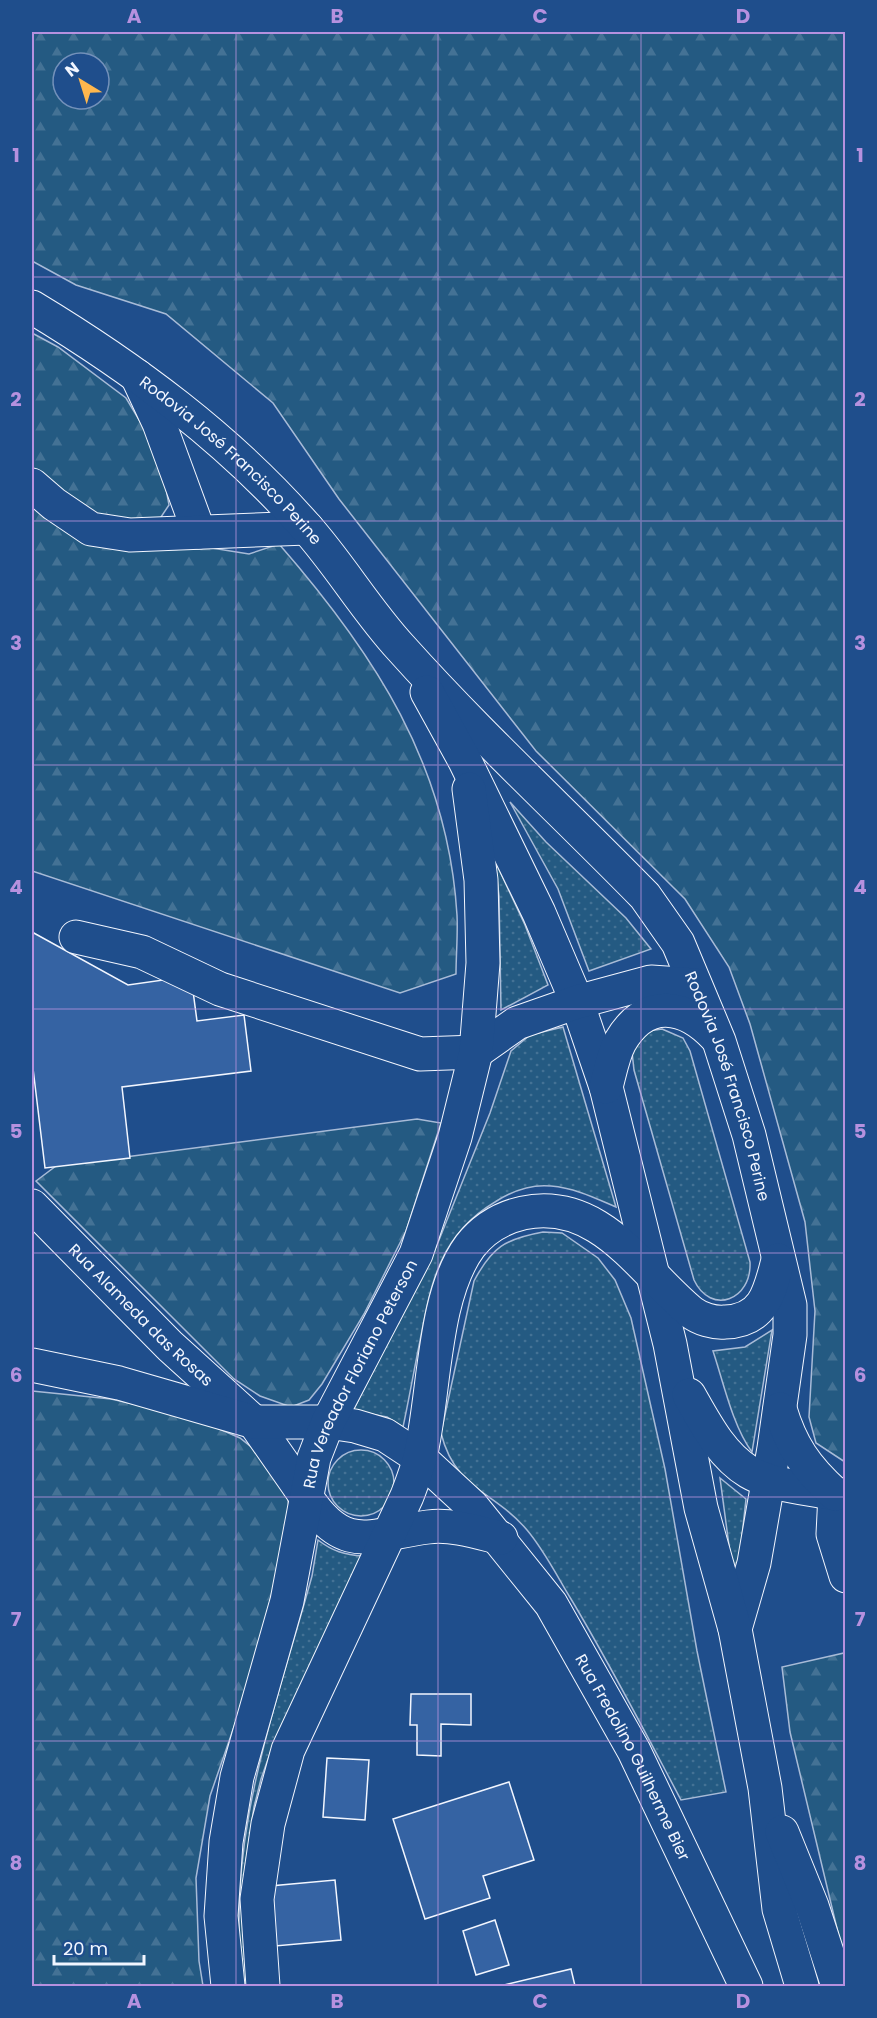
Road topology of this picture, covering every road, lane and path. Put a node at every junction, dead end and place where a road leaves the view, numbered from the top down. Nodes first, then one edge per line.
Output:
1 (32, 307) edge
2 (137, 376) junction
3 (32, 485) edge
4 (307, 528) junction
5 (200, 532) junction
6 (400, 647) junction
7 (465, 760) junction
8 (76, 938) dead end
9 (695, 985) junction
10 (577, 1002) junction
11 (720, 1041) junction
12 (476, 1052) junction
13 (606, 1087) junction
14 (32, 1206) edge
15 (619, 1241) junction
16 (778, 1260) junction
17 (652, 1272) junction
18 (672, 1357) junction
19 (32, 1365) edge
20 (780, 1409) junction
21 (254, 1422) junction
22 (328, 1422) junction
23 (420, 1458) junction
24 (768, 1480) junction
25 (840, 1495) edge
26 (307, 1498) junction
27 (389, 1534) junction
28 (501, 1538) junction
29 (846, 1576) edge
30 (735, 1629) junction
31 (765, 1788) junction
32 (228, 1986) edge
33 (263, 1986) edge
34 (746, 1986) edge
35 (802, 1986) edge
36 (838, 1986) edge

1 - 2 main road, Rodovia José Francisco Perine
2 - 4 main road, Rodovia José Francisco Perine
2 - 5 main road
3 - 5 main road
4 - 5 main road
4 - 6 main road, Rodovia José Francisco Perine
6 - 7 main road, Rodovia José Francisco Perine
6 - 9 main road, Rodovia José Francisco Perine
7 - 10 main road, Rodovia José Francisco Perine
7 - 12 main road, Rua Vereador Floriano Peterson
8 - 12 main road
9 - 10 main road
9 - 11 main road, Rodovia José Francisco Perine
10 - 12 main road
10 - 13 main road, Rodovia José Francisco Perine
11 - 13 main road
11 - 16 main road, Rodovia José Francisco Perine
12 - 22 main road, Rua Vereador Floriano Peterson
13 - 17 main road, Rodovia José Francisco Perine
14 - 21 main road, Rua Alameda das Rosas
15 - 17 main road
15 - 18 main road
15 - 23 main road
16 - 17 main road
16 - 20 main road, Rodovia José Francisco Perine
17 - 18 main road, Rodovia José Francisco Perine
18 - 24 main road
18 - 30 main road, Rodovia José Francisco Perine
19 - 21 main road, Rua Fredolino Guilherme Bier
20 - 24 main road, Rodovia José Francisco Perine
20 - 25 main road
21 - 22 main road, Rua Fredolino Guilherme Bier
21 - 26 main road
22 - 23 main road, Rua Fredolino Guilherme Bier
22 - 26 main road, Rua Vereador Floriano Peterson
23 - 27 main road
23 - 28 main road, Rua Fredolino Guilherme Bier
24 - 25 main road
24 - 30 main road, Rodovia José Francisco Perine
25 - 29 main road
26 - 27 main road
26 - 32 main road, Rua Vereador Floriano Peterson
27 - 28 main road
27 - 33 main road
28 - 34 main road, Rua Fredolino Guilherme Bier
30 - 31 main road, Rodovia José Francisco Perine
31 - 35 main road, Rodovia José Francisco Perine
31 - 36 main road, Rodovia José Francisco Perine

